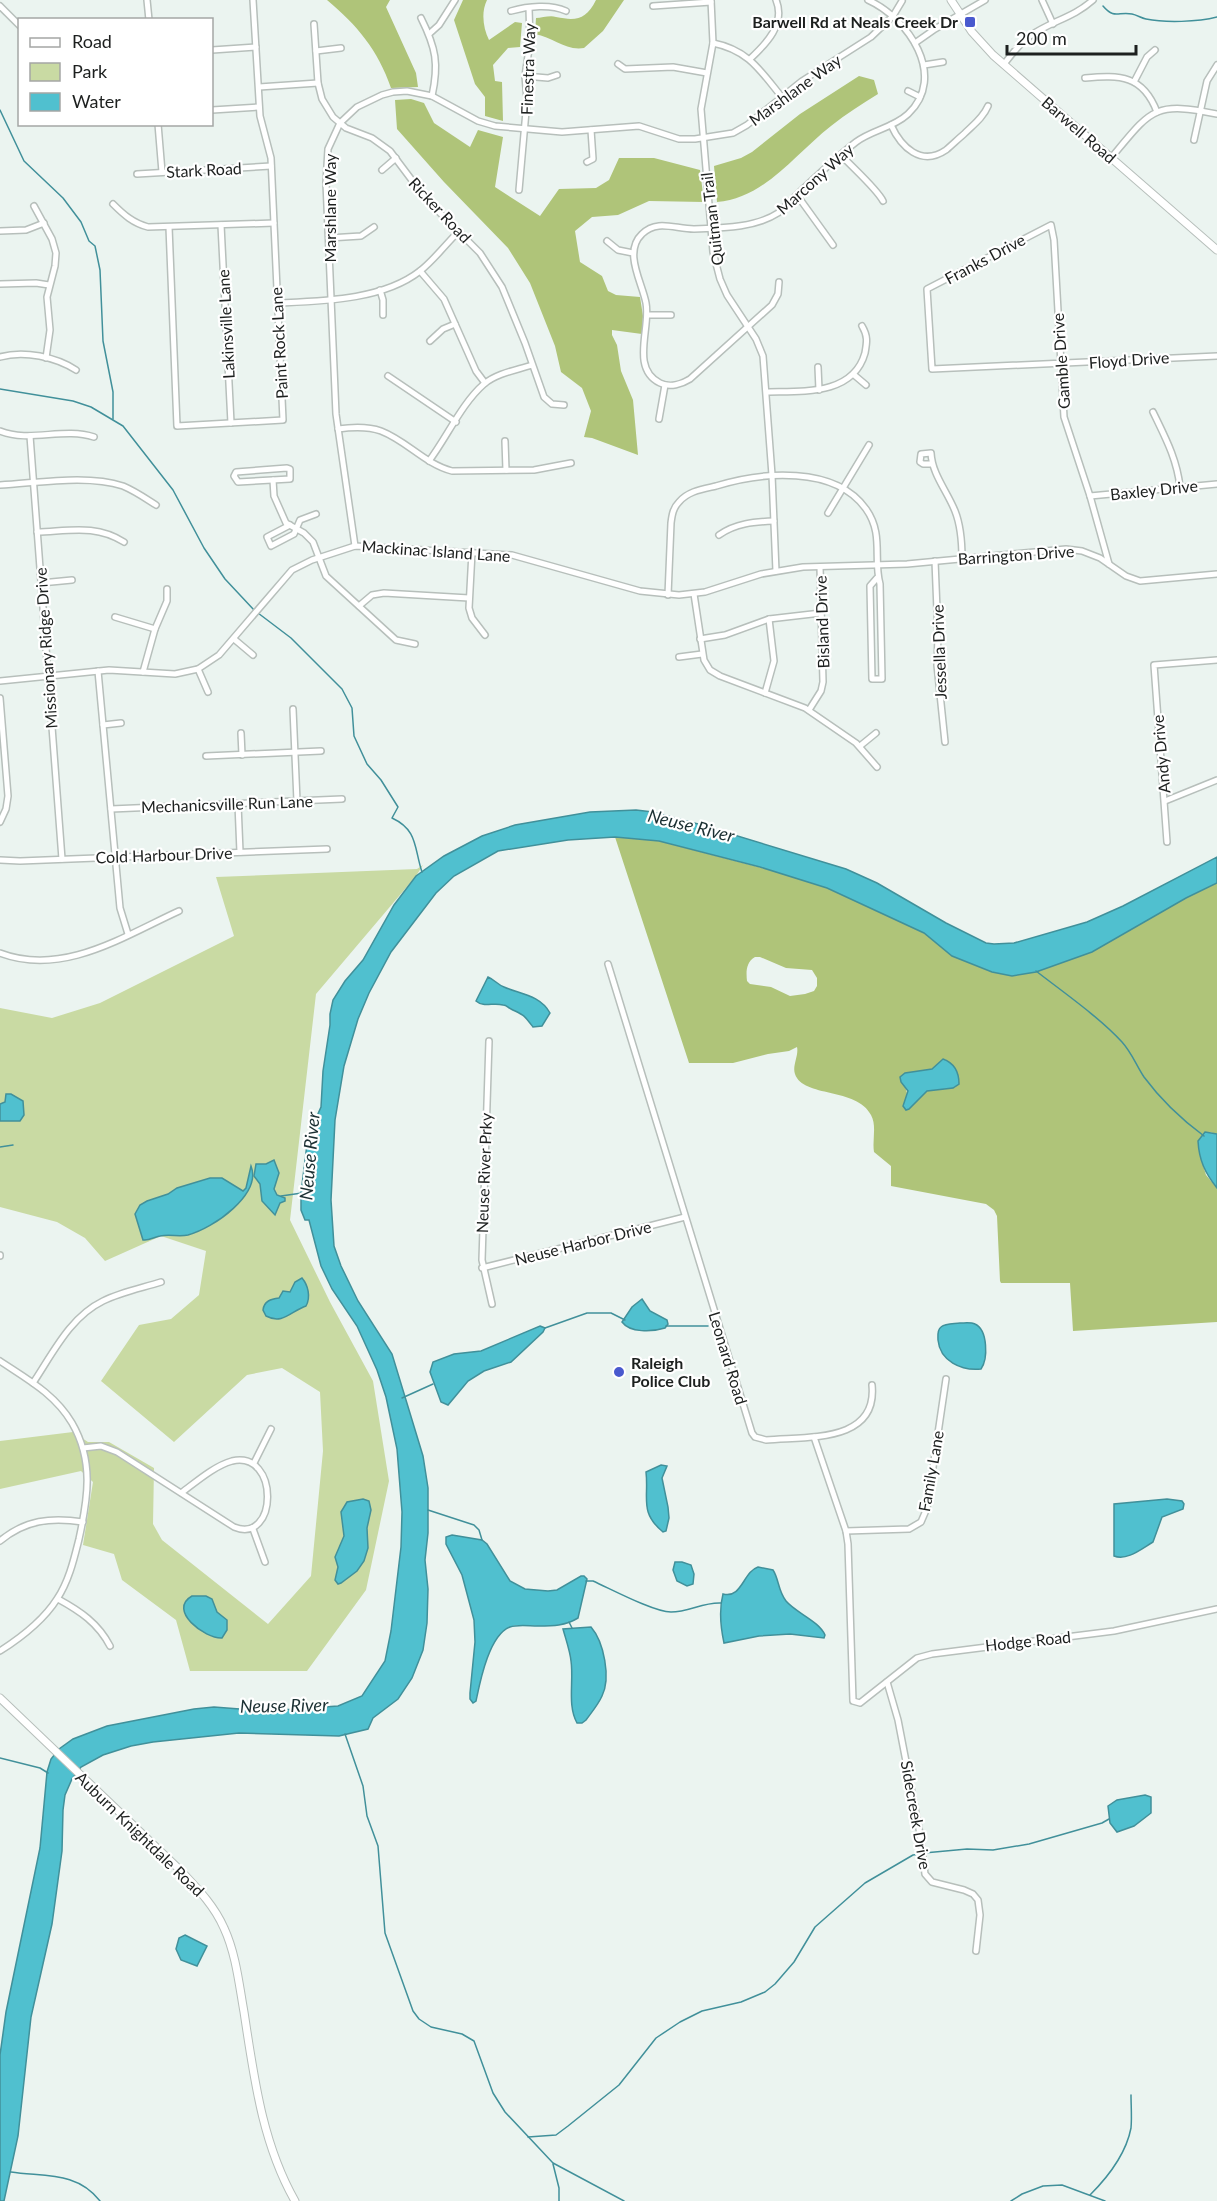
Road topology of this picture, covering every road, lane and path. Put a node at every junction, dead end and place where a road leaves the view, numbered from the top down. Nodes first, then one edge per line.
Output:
1 (147, 0) edge
2 (253, 0) edge
3 (455, 0) edge
4 (776, 0) edge
5 (868, 0) edge
6 (951, 0) edge
7 (985, 0) edge
8 (1042, 0) edge
9 (1093, 0) edge
10 (711, 1) edge
11 (902, 1) edge
12 (0, 6) edge
13 (653, 6) dead end
14 (529, 8) junction
15 (511, 11) dead end
16 (566, 11) dead end
17 (960, 15) junction
18 (893, 16) junction
19 (148, 18) edge
20 (421, 18) dead end
21 (18, 24) edge
22 (314, 24) dead end
23 (1053, 24) junction
24 (429, 34) junction
25 (713, 43) junction
26 (915, 43) junction
27 (256, 47) junction
28 (341, 48) dead end
29 (213, 50) edge
30 (1155, 50) dead end
31 (316, 51) junction
32 (750, 59) junction
33 (943, 62) dead end
34 (618, 64) dead end
35 (1004, 64) junction
36 (924, 65) junction
37 (1217, 65) edge
38 (707, 73) junction
39 (557, 75) dead end
40 (525, 76) junction
41 (1085, 78) dead end
42 (1134, 82) junction
43 (318, 83) junction
44 (259, 87) junction
45 (908, 91) dead end
46 (432, 96) junction
47 (781, 96) junction
48 (920, 97) junction
49 (988, 106) dead end
50 (259, 107) junction
51 (213, 110) edge
52 (1199, 110) junction
53 (1157, 112) junction
54 (1217, 114) edge
55 (340, 123) junction
56 (891, 125) junction
57 (158, 126) edge
58 (526, 130) junction
59 (591, 130) junction
60 (704, 138) junction
61 (1194, 140) dead end
62 (841, 155) junction
63 (396, 158) junction
64 (1111, 158) junction
65 (588, 162) dead end
66 (271, 166) junction
67 (382, 170) dead end
68 (162, 172) junction
69 (137, 174) dead end
70 (519, 190) dead end
71 (797, 195) junction
72 (883, 201) dead end
73 (113, 204) dead end
74 (34, 206) dead end
75 (44, 223) junction
76 (274, 223) junction
77 (221, 225) junction
78 (1051, 225) joint
79 (170, 227) junction
80 (374, 227) dead end
81 (711, 228) junction
82 (0, 231) edge
83 (459, 231) junction
84 (329, 238) junction
85 (606, 241) dead end
86 (833, 245) dead end
87 (1217, 250) edge
88 (633, 253) junction
89 (420, 271) junction
90 (779, 282) dead end
91 (0, 284) edge
92 (50, 285) junction
93 (380, 290) junction
94 (332, 300) junction
95 (278, 303) junction
96 (383, 315) dead end
97 (648, 315) junction
98 (671, 315) dead end
99 (455, 324) junction
100 (862, 326) dead end
101 (748, 327) junction
102 (430, 340) dead end
103 (1217, 356) edge
104 (0, 357) edge
105 (46, 358) junction
106 (1060, 364) junction
107 (532, 365) junction
108 (818, 367) dead end
109 (932, 369) joint
110 (76, 370) dead end
111 (853, 374) junction
112 (388, 376) dead end
113 (485, 383) junction
114 (665, 385) junction
115 (866, 385) dead end
116 (819, 390) junction
117 (767, 392) junction
118 (564, 405) dead end
119 (1153, 412) dead end
120 (659, 418) dead end
121 (456, 422) junction
122 (231, 423) junction
123 (338, 429) junction
124 (0, 431) edge
125 (30, 436) junction
126 (94, 437) dead end
127 (506, 441) dead end
128 (869, 444) dead end
129 (429, 461) junction
130 (571, 463) dead end
131 (932, 464) junction
132 (506, 470) junction
133 (772, 475) junction
134 (273, 480) junction
135 (33, 483) junction
136 (1217, 484) edge
137 (0, 485) edge
138 (1180, 487) junction
139 (843, 490) junction
140 (1090, 496) junction
141 (156, 505) dead end
142 (828, 513) dead end
143 (315, 514) dead end
144 (774, 521) junction
145 (294, 527) junction
146 (37, 532) junction
147 (719, 535) dead end
148 (124, 542) dead end
149 (355, 546) junction
150 (472, 552) junction
151 (319, 557) junction
152 (962, 559) junction
153 (936, 561) junction
154 (1109, 564) junction
155 (878, 565) junction
156 (820, 567) junction
157 (776, 571) junction
158 (1217, 574) edge
159 (877, 578) junction
160 (72, 580) dead end
161 (41, 583) junction
162 (167, 589) dead end
163 (694, 594) junction
164 (668, 595) junction
165 (469, 598) junction
166 (359, 606) junction
167 (821, 613) junction
168 (115, 617) dead end
169 (769, 619) junction
170 (155, 629) junction
171 (485, 635) dead end
172 (234, 639) junction
173 (700, 639) junction
174 (415, 644) dead end
175 (702, 654) junction
176 (253, 655) dead end
177 (679, 657) dead end
178 (1217, 660) edge
179 (198, 669) junction
180 (98, 670) junction
181 (143, 672) junction
182 (48, 676) junction
183 (0, 681) edge
184 (208, 692) dead end
185 (765, 693) junction
186 (0, 698) edge
187 (293, 709) dead end
188 (809, 710) junction
189 (121, 723) dead end
190 (103, 725) junction
191 (241, 733) dead end
192 (876, 733) dead end
193 (945, 742) dead end
194 (860, 746) junction
195 (321, 751) dead end
196 (295, 752) junction
197 (242, 754) junction
198 (206, 756) dead end
199 (877, 767) dead end
200 (1217, 780) edge
201 (342, 799) dead end
202 (297, 801) junction
203 (1165, 801) junction
204 (238, 804) junction
205 (111, 809) junction
206 (0, 822) edge
207 (1167, 843) dead end
208 (327, 849) dead end
209 (240, 852) junction
210 (115, 858) junction
211 (0, 860) edge
212 (62, 860) junction
213 (179, 911) dead end
214 (128, 934) junction
215 (0, 953) edge
216 (608, 964) dead end
217 (489, 1041) dead end
218 (685, 1217) junction
219 (482, 1268) junction
220 (161, 1282) dead end
221 (492, 1304) dead end
222 (0, 1361) edge
223 (946, 1379) dead end
224 (33, 1383) junction
225 (872, 1385) dead end
226 (271, 1429) dead end
227 (813, 1437) junction
228 (83, 1448) junction
229 (254, 1463) junction
230 (181, 1493) junction
231 (83, 1521) junction
232 (253, 1529) junction
233 (846, 1531) junction
234 (0, 1541) edge
235 (266, 1562) dead end
236 (58, 1599) junction
237 (1217, 1609) edge
238 (110, 1646) dead end
239 (0, 1651) edge
240 (887, 1682) junction
241 (0, 1698) edge
242 (976, 1951) dead end
243 (295, 2201) edge

1 - 19 street
2 - 27 street, Paint Rock Lane
3 - 24 street
4 - 32 street
5 - 18 street
6 - 17 street, Barwell Road
7 - 17 street
8 - 23 street
9 - 23 street
10 - 13 street
10 - 25 street, Quitman Trail
11 - 18 street, Marshlane Way
12 - 21 street
14 - 15 street
14 - 16 street
14 - 40 street, Finestra Way
17 - 26 street
17 - 35 street, Barwell Road
18 - 26 street
18 - 47 street, Marshlane Way
20 - 24 street
22 - 31 street, Ricker Road
23 - 35 street
24 - 46 street
25 - 32 street
25 - 38 street, Quitman Trail
26 - 36 street
27 - 29 street
27 - 44 street, Paint Rock Lane
28 - 31 street
30 - 42 street
31 - 43 street, Ricker Road
32 - 47 street
33 - 36 street
34 - 38 street
35 - 64 street, Barwell Road
36 - 48 street
37 - 52 street
38 - 60 street, Quitman Trail
39 - 40 street
40 - 58 street, Finestra Way
41 - 42 street
42 - 53 street
43 - 44 street
43 - 55 street, Ricker Road
44 - 50 street, Paint Rock Lane
45 - 48 street
46 - 55 street, Marshlane Way
46 - 58 street, Marshlane Way
47 - 60 street, Marshlane Way
48 - 56 street, Marcony Way
49 - 56 street
50 - 51 street
50 - 66 street, Paint Rock Lane
52 - 53 street
52 - 54 street
52 - 61 street
53 - 64 street
55 - 63 street, Ricker Road
55 - 84 street, Marshlane Way
56 - 62 street, Marcony Way
57 - 68 street
58 - 59 street, Marshlane Way
58 - 70 street, Finestra Way
59 - 60 street, Marshlane Way
59 - 65 street
60 - 81 street, Quitman Trail
62 - 71 street, Marcony Way
62 - 72 street
63 - 67 street
63 - 83 street, Ricker Road
64 - 87 street, Barwell Road
66 - 68 street, Stark Road
66 - 76 street, Paint Rock Lane
68 - 69 street, Stark Road
71 - 81 street, Marcony Way
71 - 86 street
73 - 79 street
74 - 75 street
75 - 82 street
75 - 92 street
76 - 77 street
76 - 95 street, Paint Rock Lane
77 - 79 street
77 - 122 street, Lakinsville Lane
78 - 106 street, Gamble Drive
78 - 109 street, Franks Drive
79 - 122 street, Paint Rock Lane
80 - 84 street
81 - 88 street, Marcony Way
81 - 101 street, Quitman Trail
83 - 89 street
83 - 107 street, Ricker Road
84 - 94 street, Marshlane Way
85 - 88 street
88 - 97 street
89 - 93 street
89 - 99 street
90 - 101 street
91 - 92 street
92 - 105 street
93 - 94 street
93 - 96 street
94 - 95 street
94 - 123 street, Marshlane Way
95 - 122 street, Paint Rock Lane
97 - 98 street
97 - 114 street
99 - 102 street
99 - 113 street
100 - 111 street
101 - 114 street
101 - 117 street, Quitman Trail
103 - 106 street, Floyd Drive
104 - 105 street
105 - 110 street
106 - 109 street, Floyd Drive
106 - 140 street, Gamble Drive
107 - 113 street
107 - 118 street, Ricker Road
108 - 116 street
111 - 115 street
111 - 116 street
112 - 121 street
113 - 121 street
114 - 120 street
116 - 117 street
117 - 133 street, Quitman Trail
119 - 138 street
121 - 129 street
123 - 129 street
123 - 149 street, Marshlane Way
124 - 125 street
125 - 126 street
125 - 135 street, Missionary Ridge Drive
127 - 132 street
128 - 139 street
129 - 132 street
130 - 132 street
131 - 131 street
131 - 152 street
133 - 139 street
133 - 144 street, Quitman Trail
133 - 164 street
134 - 134 street
134 - 145 street
135 - 137 street
135 - 141 street
135 - 146 street, Missionary Ridge Drive
136 - 138 street, Baxley Drive
138 - 140 street, Baxley Drive
139 - 142 street
139 - 155 street
140 - 154 street, Gamble Drive
143 - 145 street
144 - 147 street
144 - 157 street, Quitman Trail
145 - 145 street
145 - 151 street
146 - 148 street
146 - 161 street, Missionary Ridge Drive
149 - 150 street, Mackinac Island Lane
149 - 151 street, Mackinac Island Lane
150 - 164 street, Mackinac Island Lane
150 - 165 street
151 - 166 street
151 - 172 street, Mackinac Island Lane
152 - 153 street, Barrington Drive
152 - 154 street, Barrington Drive
153 - 155 street, Barrington Drive
153 - 193 street, Jessella Drive
154 - 158 street, Barrington Drive
155 - 156 street, Mackinac Island Lane
155 - 159 street
156 - 157 street, Mackinac Island Lane
156 - 167 street, Bisland Drive
157 - 163 street, Mackinac Island Lane
159 - 159 street
160 - 161 street
161 - 182 street, Missionary Ridge Drive
162 - 170 street
163 - 164 street, Mackinac Island Lane
163 - 173 street
165 - 166 street
165 - 171 street
166 - 174 street
167 - 169 street
167 - 188 street, Bisland Drive
168 - 170 street
169 - 173 street
169 - 185 street
170 - 181 street
172 - 176 street
172 - 179 street, Mackinac Island Lane
173 - 175 street
175 - 177 street
175 - 185 street
178 - 203 street, Andy Drive
179 - 181 street, Mackinac Island Lane
179 - 184 street
180 - 181 street, Mackinac Island Lane
180 - 182 street, Mackinac Island Lane
180 - 190 street
182 - 183 street, Mackinac Island Lane
182 - 212 street, Missionary Ridge Drive
185 - 188 street
186 - 206 street
187 - 196 street
188 - 194 street
189 - 190 street
190 - 205 street
191 - 197 street
192 - 194 street
194 - 199 street
195 - 196 street
196 - 197 street
196 - 202 street
197 - 198 street
200 - 203 street
201 - 202 street, Mechanicsville Run Lane
202 - 204 street, Mechanicsville Run Lane
203 - 207 street, Andy Drive
204 - 205 street, Mechanicsville Run Lane
204 - 209 street
205 - 210 street
208 - 209 street, Cold Harbour Drive
209 - 210 street, Cold Harbour Drive
210 - 212 street, Cold Harbour Drive
210 - 214 street
211 - 212 street, Cold Harbour Drive
213 - 214 street
214 - 215 street
216 - 218 street, Leonard Road
217 - 219 street, Neuse River Prky
218 - 219 street, Neuse Harbor Drive
218 - 227 street, Leonard Road
219 - 221 street, Neuse River Prky
220 - 224 street
222 - 224 street
223 - 233 street, Family Lane
224 - 228 street
225 - 227 street, Leonard Road
226 - 229 street
227 - 233 street
228 - 230 street
228 - 231 street
229 - 230 street
229 - 232 street
230 - 232 street
231 - 234 street
231 - 236 street
232 - 235 street
233 - 240 street, Hodge Road
236 - 238 street
236 - 239 street
237 - 240 street, Hodge Road
240 - 242 street, Sidecreek Drive
241 - 243 street, Auburn Knightdale Road

